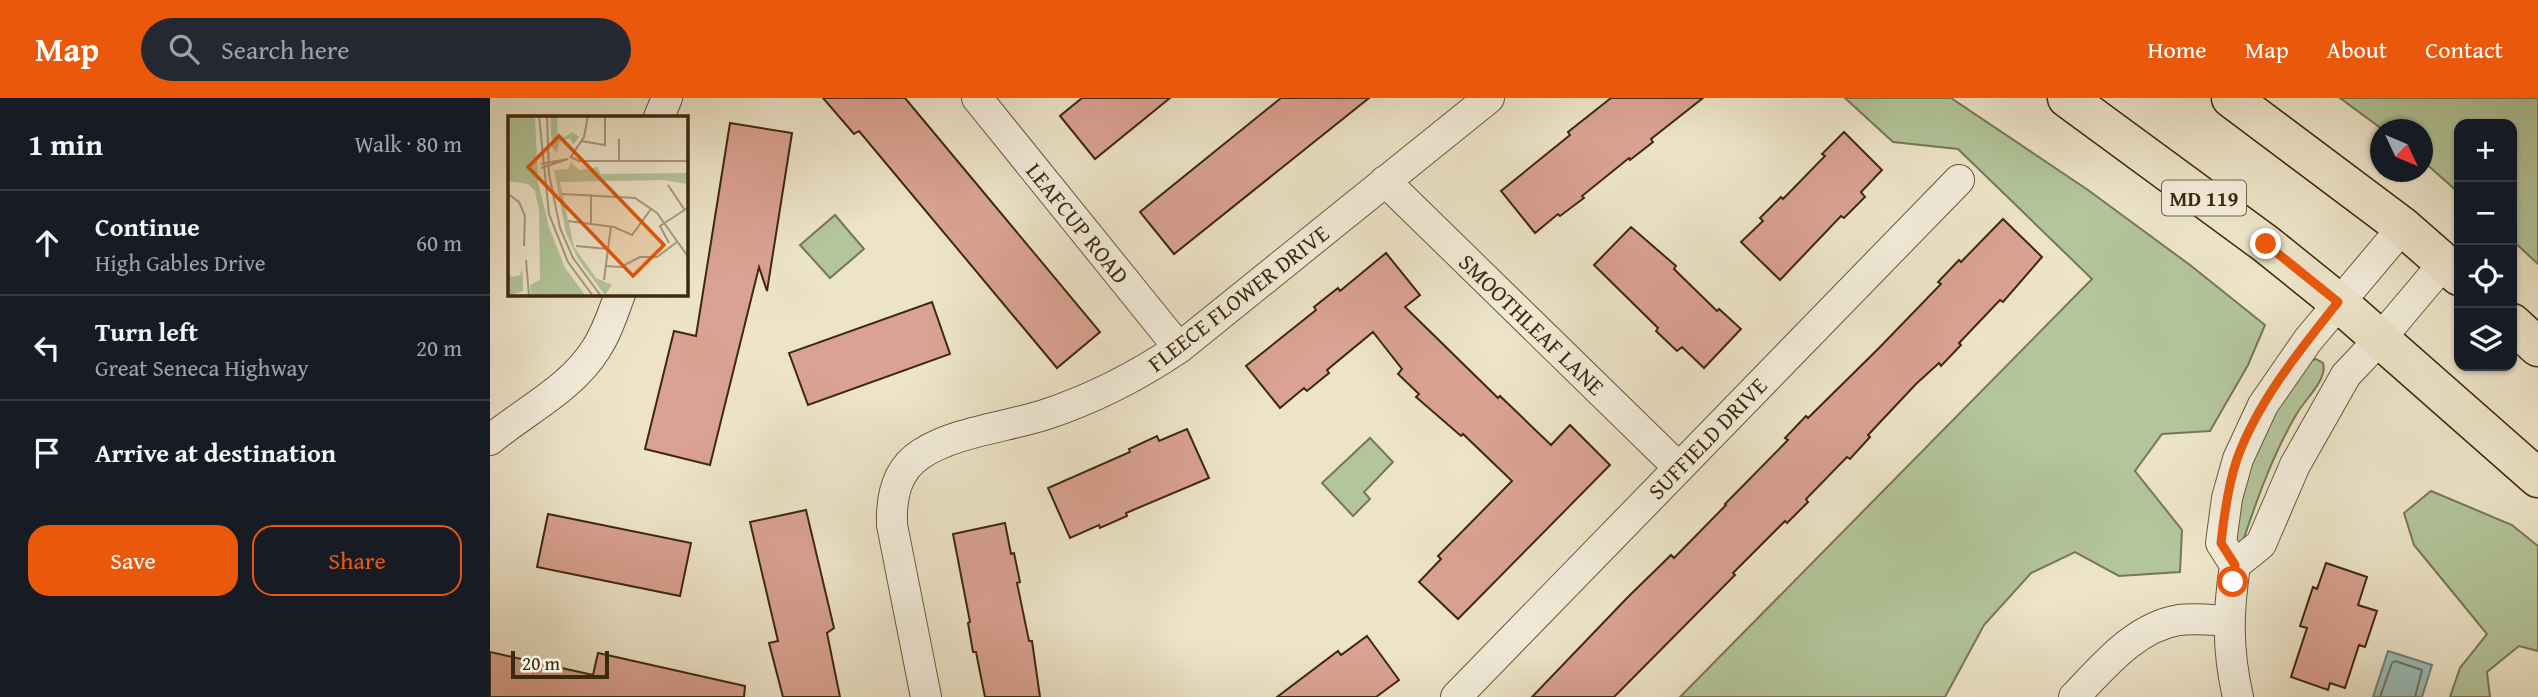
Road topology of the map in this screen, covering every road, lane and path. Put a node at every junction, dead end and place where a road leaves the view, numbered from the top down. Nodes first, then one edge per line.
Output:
1 (667, 98) edge
2 (1489, 98) edge
3 (2067, 98) edge
4 (2231, 98) edge
5 (982, 100) edge
6 (659, 116) edge
7 (1959, 180) dead end
8 (1385, 181) junction
9 (2403, 227) junction
10 (2452, 269) edge
11 (619, 296) edge
12 (2338, 302) junction
13 (2517, 328) edge
14 (2380, 339) junction
15 (2538, 347) edge
16 (1179, 348) junction
17 (490, 440) edge
18 (1678, 467) junction
19 (2538, 478) edge
20 (2235, 565) junction
21 (2228, 621) junction
22 (926, 697) edge
23 (1456, 697) edge
24 (2074, 697) edge
25 (2238, 697) edge

1 - 6 street
2 - 8 street, FLEECE FLOWER DRIVE
3 - 12 main road, MD 119
4 - 9 main road
5 - 16 street, LEAFCUP ROAD
7 - 18 street, SUFFIELD DRIVE
8 - 16 street, FLEECE FLOWER DRIVE
8 - 18 street, SMOOTHLEAF LANE
9 - 10 main road
9 - 12 street
10 - 14 street
11 - 17 street
12 - 14 main road, MD 119
12 - 20 street
13 - 15 main road
14 - 19 main road, MD 119
14 - 20 street
16 - 22 street, FLEECE FLOWER DRIVE
18 - 23 street, SUFFIELD DRIVE
20 - 21 street
21 - 24 street
21 - 25 street

